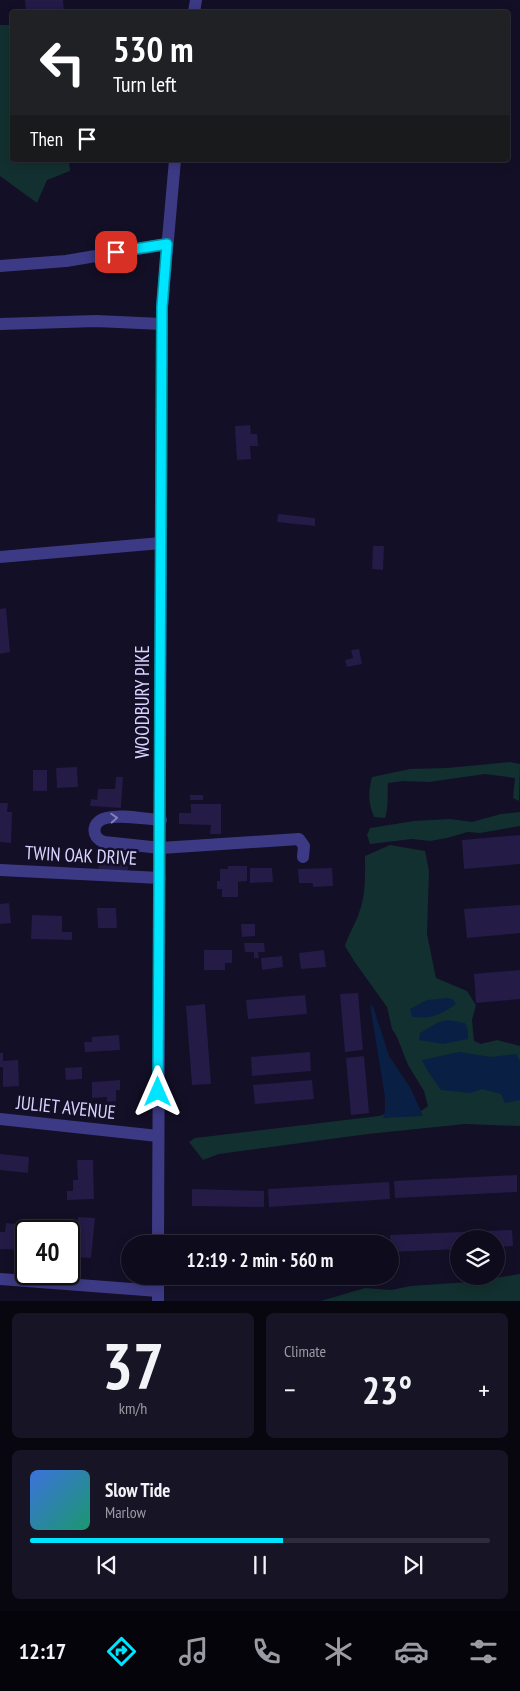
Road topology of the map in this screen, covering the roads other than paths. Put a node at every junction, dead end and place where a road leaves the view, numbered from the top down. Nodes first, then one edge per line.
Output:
1 (175, 162) edge
2 (167, 244) junction
3 (0, 266) edge
4 (0, 324) edge
5 (162, 324) junction
6 (162, 543) junction
7 (0, 557) edge
8 (160, 820) junction
9 (161, 848) junction
10 (303, 857) dead end
11 (0, 870) edge
12 (160, 878) junction
13 (0, 1119) edge
14 (158, 1136) junction
15 (158, 1235) edge
16 (0, 1279) edge
17 (158, 1296) edge

1 - 2 street, WOODBURY PIKE
2 - 3 street
2 - 5 street, WOODBURY PIKE
4 - 5 street
5 - 6 street, WOODBURY PIKE
6 - 7 street
6 - 8 street, WOODBURY PIKE
8 - 9 street, WOODBURY PIKE
9 -> 8 street
9 - 10 street
9 - 12 street, WOODBURY PIKE
11 - 12 street, TWIN OAK DRIVE
12 - 14 street, WOODBURY PIKE
13 - 14 street, JULIET AVENUE
14 - 15 street, WOODBURY PIKE
16 - 17 street

